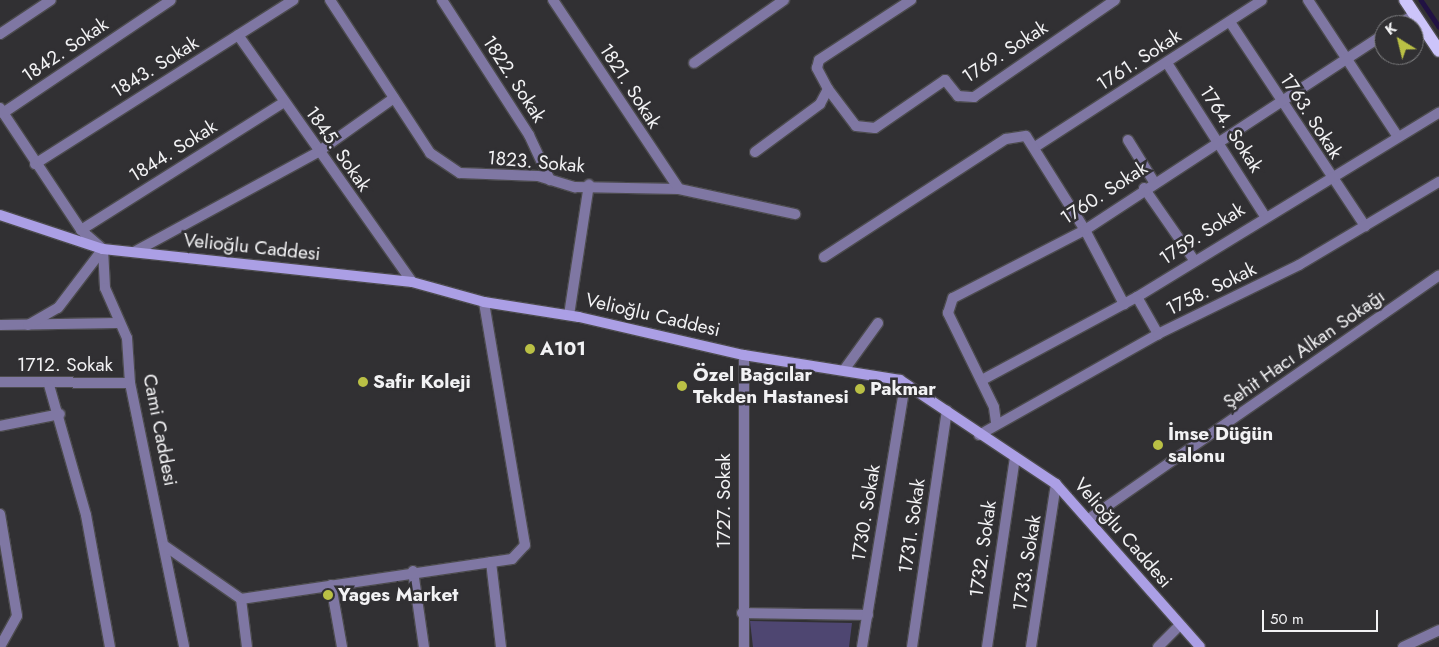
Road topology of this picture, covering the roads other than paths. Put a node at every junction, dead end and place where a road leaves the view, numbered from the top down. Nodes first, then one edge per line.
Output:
1 (51, 0) edge
2 (171, 0) edge
3 (292, 0) edge
4 (330, 0) edge
5 (442, 0) edge
6 (554, 0) edge
7 (784, 0) edge
8 (911, 0) edge
9 (1115, 0) edge
10 (1262, 0) edge
11 (1308, 0) edge
12 (1405, 0) edge
13 (1415, 14) joint
14 (1230, 22) junction
15 (0, 34) edge
16 (238, 35) junction
17 (1374, 40) edge
18 (1439, 51) edge
19 (1346, 58) junction
20 (694, 63) dead end
21 (1167, 63) junction
22 (828, 88) junction
23 (394, 98) junction
24 (1280, 100) junction
25 (284, 102) junction
26 (1, 110) edge
27 (1439, 113) edge
28 (1398, 137) junction
29 (1128, 140) dead end
30 (1218, 140) junction
31 (1035, 148) junction
32 (318, 152) junction
33 (755, 152) dead end
34 (35, 164) junction
35 (1330, 178) junction
36 (550, 180) junction
37 (1154, 182) junction
38 (1439, 182) edge
39 (588, 185) junction
40 (1144, 188) junction
41 (679, 189) junction
42 (795, 214) dead end
43 (0, 215) edge
44 (1264, 216) junction
45 (1365, 226) junction
46 (81, 230) junction
47 (1085, 230) junction
48 (103, 249) junction
49 (136, 252) junction
50 (824, 257) dead end
51 (1194, 260) junction
52 (1439, 275) edge
53 (412, 282) junction
54 (1137, 297) junction
55 (484, 302) junction
56 (1124, 304) junction
57 (569, 315) junction
58 (117, 323) junction
59 (878, 323) dead end
60 (0, 325) edge
61 (25, 327) junction
62 (1158, 334) junction
63 (744, 355) junction
64 (844, 370) junction
65 (982, 380) junction
66 (0, 382) edge
67 (130, 383) junction
68 (49, 385) junction
69 (905, 385) junction
70 (947, 411) junction
71 (60, 414) junction
72 (996, 422) junction
73 (0, 426) edge
74 (978, 435) junction
75 (1015, 457) junction
76 (1056, 484) junction
77 (0, 514) edge
78 (1090, 518) junction
79 (164, 546) junction
80 (491, 562) junction
81 (413, 571) junction
82 (331, 585) junction
83 (241, 599) junction
84 (742, 613) junction
85 (868, 615) junction
86 (1180, 625) junction
87 (1439, 630) edge
88 (0, 647) edge
89 (110, 647) edge
90 (184, 647) edge
91 (247, 647) edge
92 (342, 647) edge
93 (424, 647) edge
94 (501, 647) edge
95 (744, 647) edge
96 (862, 647) edge
97 (912, 647) edge
98 (987, 647) edge
99 (1031, 647) edge
100 (1158, 647) edge
101 (1200, 647) edge
102 (1402, 647) edge

1 - 15 street
2 - 26 street, 1842. Sokak
3 - 16 street, 1843. Sokak
4 - 23 street, 1823. Sokak
5 - 36 street, 1822. Sokak
6 - 41 street, 1821. Sokak
7 - 20 street
8 - 22 street
9 - 22 street, 1769. Sokak
10 - 14 street, 1761. Sokak
11 - 19 street
12 - 13 main road
13 - 18 main road
14 - 21 street, 1761. Sokak
14 - 24 street, 1763. Sokak
16 - 25 street, 1845. Sokak
16 - 34 street, 1843. Sokak
17 - 19 street, 1760. Sokak
19 - 24 street, 1760. Sokak
19 - 28 street
21 - 30 street, 1764. Sokak
21 - 31 street, 1761. Sokak
22 - 33 street
23 - 32 street
23 - 36 street, 1823. Sokak
24 - 30 street, 1760. Sokak
24 - 35 street, 1763. Sokak
25 - 32 street, 1845. Sokak
25 - 46 street, 1844. Sokak
26 - 34 street
27 - 28 street, 1759. Sokak
28 - 35 street, 1759. Sokak
29 - 37 street
30 - 37 street, 1760. Sokak
30 - 44 street, 1764. Sokak
31 - 47 street
31 - 50 street
32 - 49 street
32 - 53 street, 1845. Sokak
34 - 46 street
35 - 44 street, 1759. Sokak
35 - 45 street, 1763. Sokak
36 - 39 street, 1823. Sokak
37 - 40 street, 1760. Sokak
38 - 45 street, 1758. Sokak
39 - 41 street, 1823. Sokak
39 - 57 street
40 - 47 street, 1760. Sokak
40 - 51 street
41 - 42 street, 1823. Sokak
43 - 48 street, Velioğlu Caddesi
44 - 51 street, 1759. Sokak
45 - 62 street, 1758. Sokak
46 - 48 street
47 - 56 street
47 - 65 street, 1760. Sokak
48 - 49 street, Velioğlu Caddesi
48 - 58 street, Cami Caddesi
48 - 61 street
49 - 53 street, Velioğlu Caddesi
51 - 54 street, 1759. Sokak
52 - 78 street, Şehit Hacı Alkan Sokağı
53 - 55 street, Velioğlu Caddesi
54 - 56 street, 1759. Sokak
54 - 62 street
55 - 57 street, Velioğlu Caddesi
55 - 80 street
56 - 65 street, 1759. Sokak
57 - 63 street, Velioğlu Caddesi
58 - 61 street
58 - 67 street, Cami Caddesi
59 - 64 street
60 - 61 street
62 - 72 street, 1758. Sokak
63 - 64 street, Velioğlu Caddesi
63 - 84 street, 1727. Sokak
64 - 69 street, Velioğlu Caddesi
65 - 72 street, 1760. Sokak
66 - 68 street, 1712. Sokak
67 - 68 street, 1712. Sokak
67 - 79 street, Cami Caddesi
68 - 71 street
69 - 70 street, Velioğlu Caddesi
69 - 85 street, 1730. Sokak
70 - 74 street, Velioğlu Caddesi
70 - 97 street, 1731. Sokak
71 - 73 street
71 - 89 street
72 - 74 street, 1758. Sokak
74 - 75 street, Velioğlu Caddesi
75 - 76 street, Velioğlu Caddesi
75 - 98 street, 1732. Sokak
76 - 78 street, Velioğlu Caddesi
76 - 99 street, 1733. Sokak
77 - 88 street
78 - 86 street, Velioğlu Caddesi
79 - 83 street
79 - 90 street, Cami Caddesi
80 - 81 street
80 - 94 street
81 - 82 street
81 - 93 street
82 - 83 street
82 - 92 street
83 - 91 street
84 - 85 street
84 - 95 street, 1727. Sokak
85 - 96 street, 1730. Sokak
86 - 100 street
86 - 101 street, Velioğlu Caddesi
87 - 102 street

